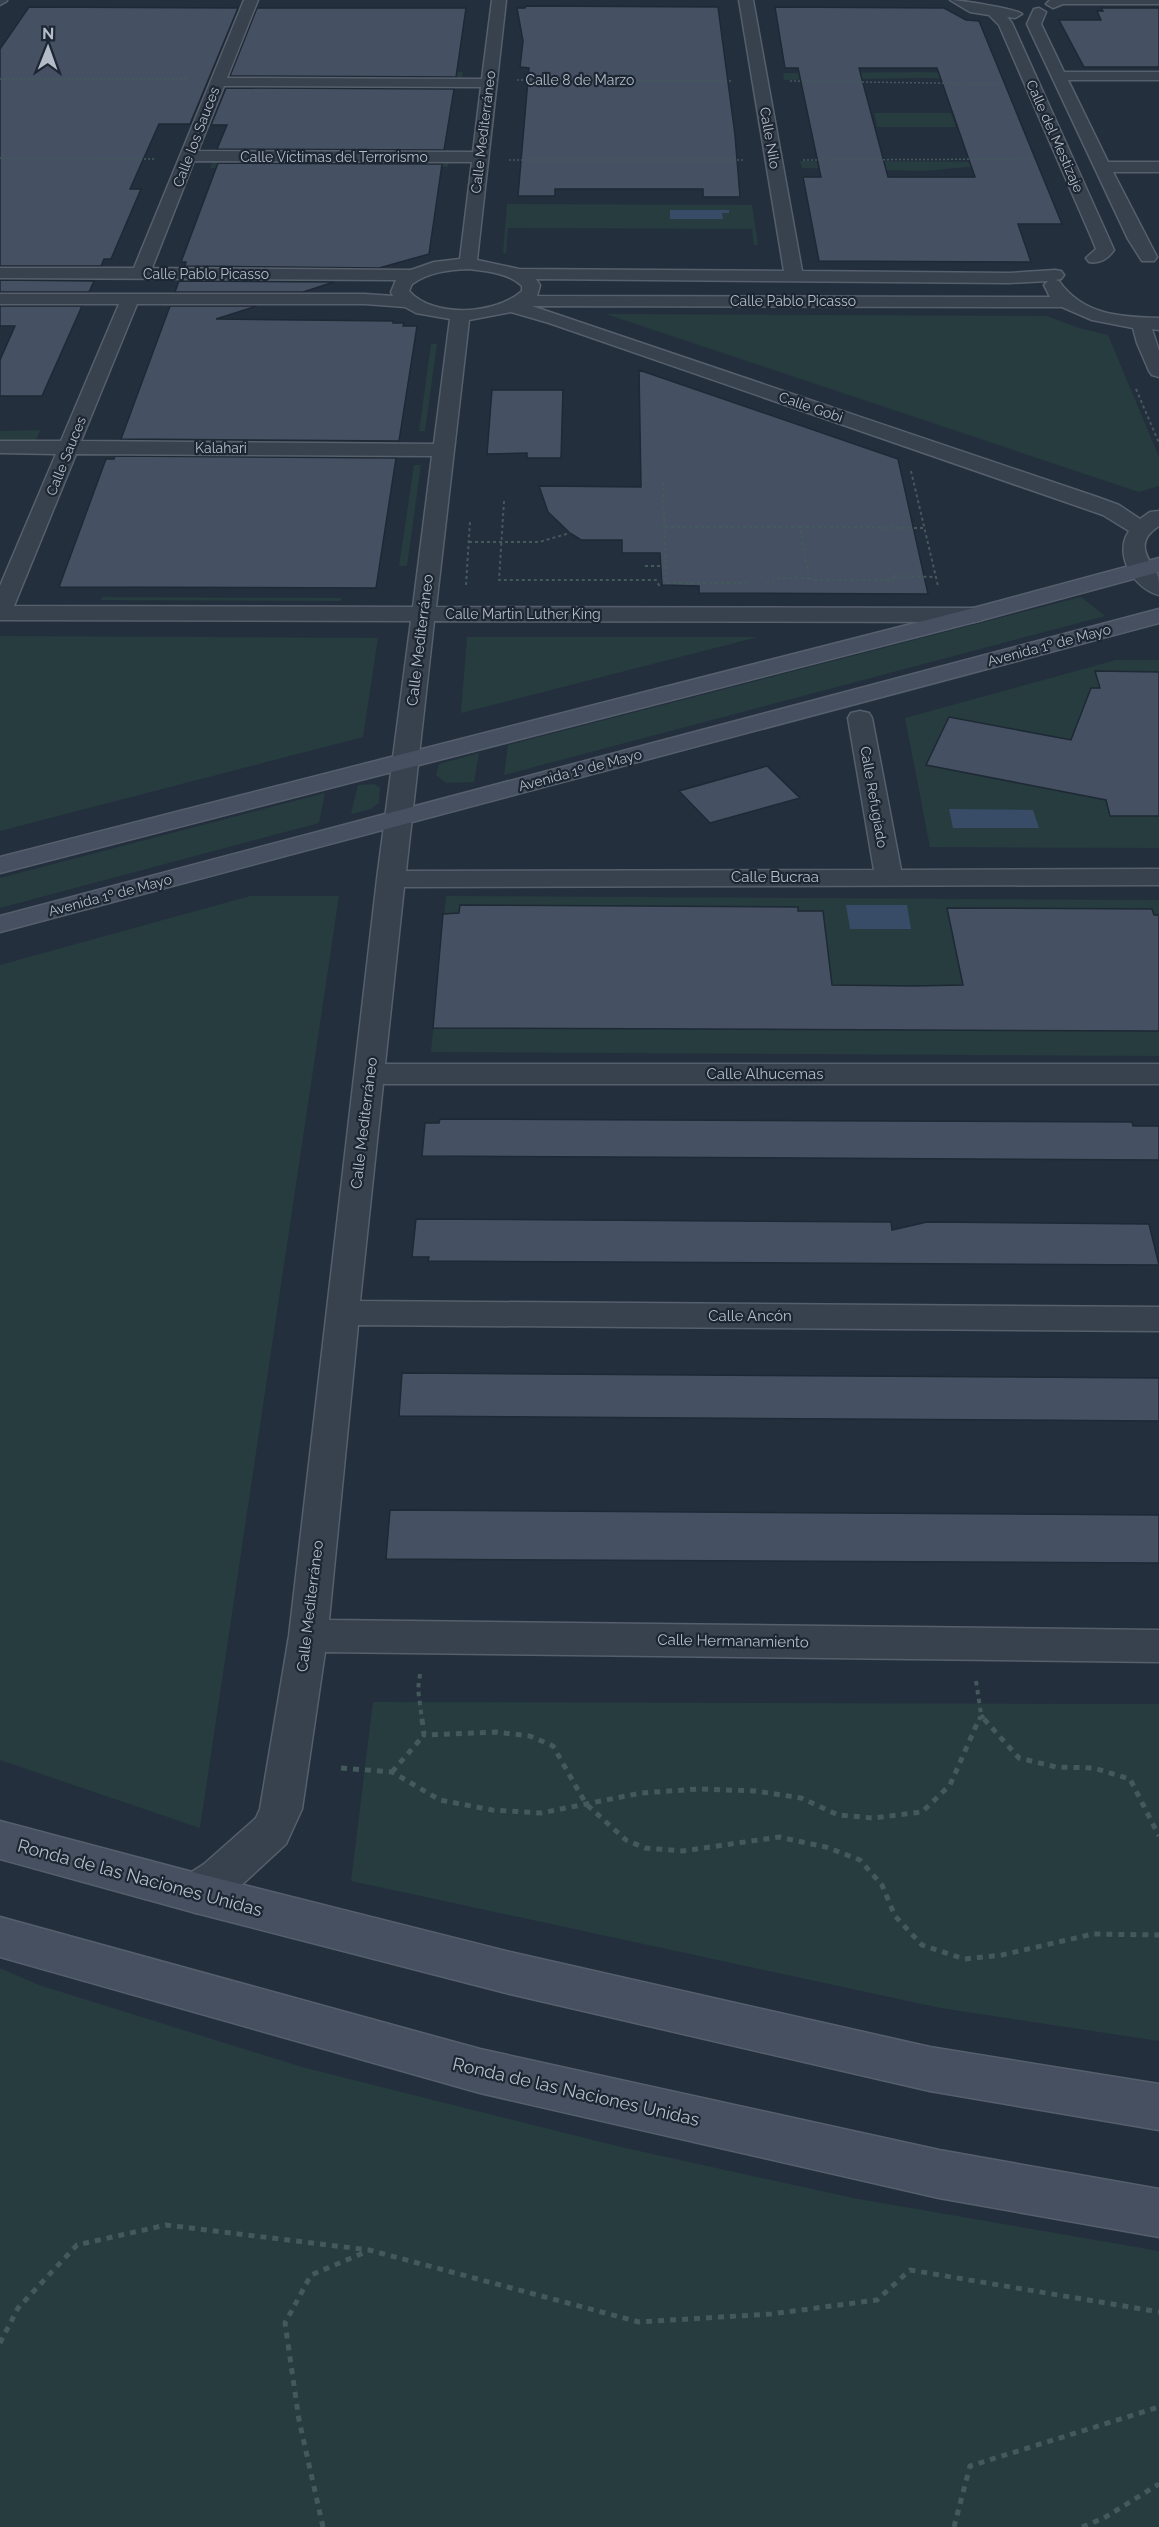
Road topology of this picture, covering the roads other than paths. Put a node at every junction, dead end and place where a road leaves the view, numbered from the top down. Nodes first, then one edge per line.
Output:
1 (251, 0) edge
2 (499, 0) edge
3 (746, 0) edge
4 (948, 0) edge
5 (957, 0) edge
6 (1159, 0) edge
7 (1048, 5) edge
8 (995, 13) junction
9 (1059, 76) junction
10 (1159, 76) edge
11 (218, 81) junction
12 (489, 81) junction
13 (188, 158) junction
14 (480, 158) junction
15 (1102, 167) junction
16 (1159, 167) edge
17 (1153, 258) edge
18 (468, 264) junction
19 (1074, 265) junction
20 (0, 273) edge
21 (141, 274) junction
22 (520, 274) junction
23 (413, 275) junction
24 (794, 277) junction
25 (0, 299) edge
26 (130, 299) junction
27 (408, 302) junction
28 (1065, 302) junction
29 (516, 304) junction
30 (460, 315) junction
31 (1150, 324) edge
32 (1159, 371) edge
33 (0, 447) edge
34 (70, 447) junction
35 (442, 450) junction
36 (1111, 510) junction
37 (1159, 516) edge
38 (1141, 529) junction
39 (1150, 568) edge
40 (1159, 588) edge
41 (0, 613) edge
42 (425, 613) junction
43 (974, 615) junction
44 (1159, 616) edge
45 (860, 718) dead end
46 (406, 761) junction
47 (399, 819) junction
48 (0, 864) edge
49 (889, 876) junction
50 (1159, 877) edge
51 (391, 879) junction
52 (0, 924) edge
53 (370, 1074) junction
54 (1159, 1074) edge
55 (342, 1313) junction
56 (1159, 1319) edge
57 (308, 1636) junction
58 (1159, 1646) edge
59 (0, 1840) edge
60 (196, 1893) junction
61 (0, 1937) edge
62 (1159, 2107) edge
63 (1159, 2213) edge

1 - 11 street, Calle los Sauces
2 - 12 street, Calle Mediterráneo
3 - 24 street, Calle Nilo
4 - 5 street
5 - 8 street
6 - 7 street
7 - 8 street
7 - 9 street, Calle del Mestizaje
8 - 19 street, Calle del Mestizaje
9 - 10 street
9 - 15 street, Calle del Mestizaje
11 - 12 street
11 - 13 street, Calle los Sauces
12 - 14 street, Calle Mediterráneo
13 - 14 street, Calle Víctimas del Terrorismo
13 - 21 street, Calle los Sauces
14 - 18 street, Calle Mediterráneo
15 - 16 street
15 - 17 street, Calle del Mestizaje
17 - 19 street, Calle Pablo Picasso
18 - 22 street, Calle Pablo Picasso
18 - 23 street, Calle Pablo Picasso
19 - 24 street, Calle Pablo Picasso
19 - 28 street
20 - 21 street, Calle Pablo Picasso
21 - 23 street, Calle Pablo Picasso
22 - 24 street, Calle Pablo Picasso
22 - 29 street
23 - 27 street
25 - 26 street, Calle Pablo Picasso
26 - 27 street, Calle Pablo Picasso
26 - 34 street, Calle Sauces
27 - 30 street, Calle Pablo Picasso
28 - 29 street, Calle Pablo Picasso
28 - 31 street
29 - 30 street, Calle Pablo Picasso
29 - 36 street, Calle Gobi
30 - 35 street, Calle Mediterráneo
31 - 32 street
33 - 34 street, Kalahari
34 - 35 street, Kalahari
34 - 41 street, Calle Sauces
35 - 42 street, Calle Mediterráneo
36 - 37 street, Calle Gobi
36 - 38 street, Calle Gobi
37 - 38 street
38 - 39 street
39 - 40 street
39 - 43 street
41 - 42 street, Calle Martin Luther King
42 - 43 street, Calle Martin Luther King
42 - 46 street, Calle Mediterráneo
43 - 46 street
44 - 47 street, Avenida 1º de Mayo
45 - 49 street, Calle Refugiado
46 - 47 street, Calle Mediterráneo
46 - 48 street
47 - 51 street, Calle Mediterráneo
47 - 52 street, Avenida 1º de Mayo
49 - 50 street, Calle Bucraa
49 - 51 street, Calle Bucraa
51 - 53 street, Calle Mediterráneo
53 - 54 street, Calle Alhucemas
53 - 55 street, Calle Mediterráneo
55 - 56 street, Calle Ancón
55 - 57 street, Calle Mediterráneo
57 - 58 street, Calle Hermanamiento
57 - 60 street, Calle Mediterráneo
59 - 60 street, Ronda de las Naciones Unidas
60 - 62 street, Ronda de las Naciones Unidas
61 - 63 street, Ronda de las Naciones Unidas

